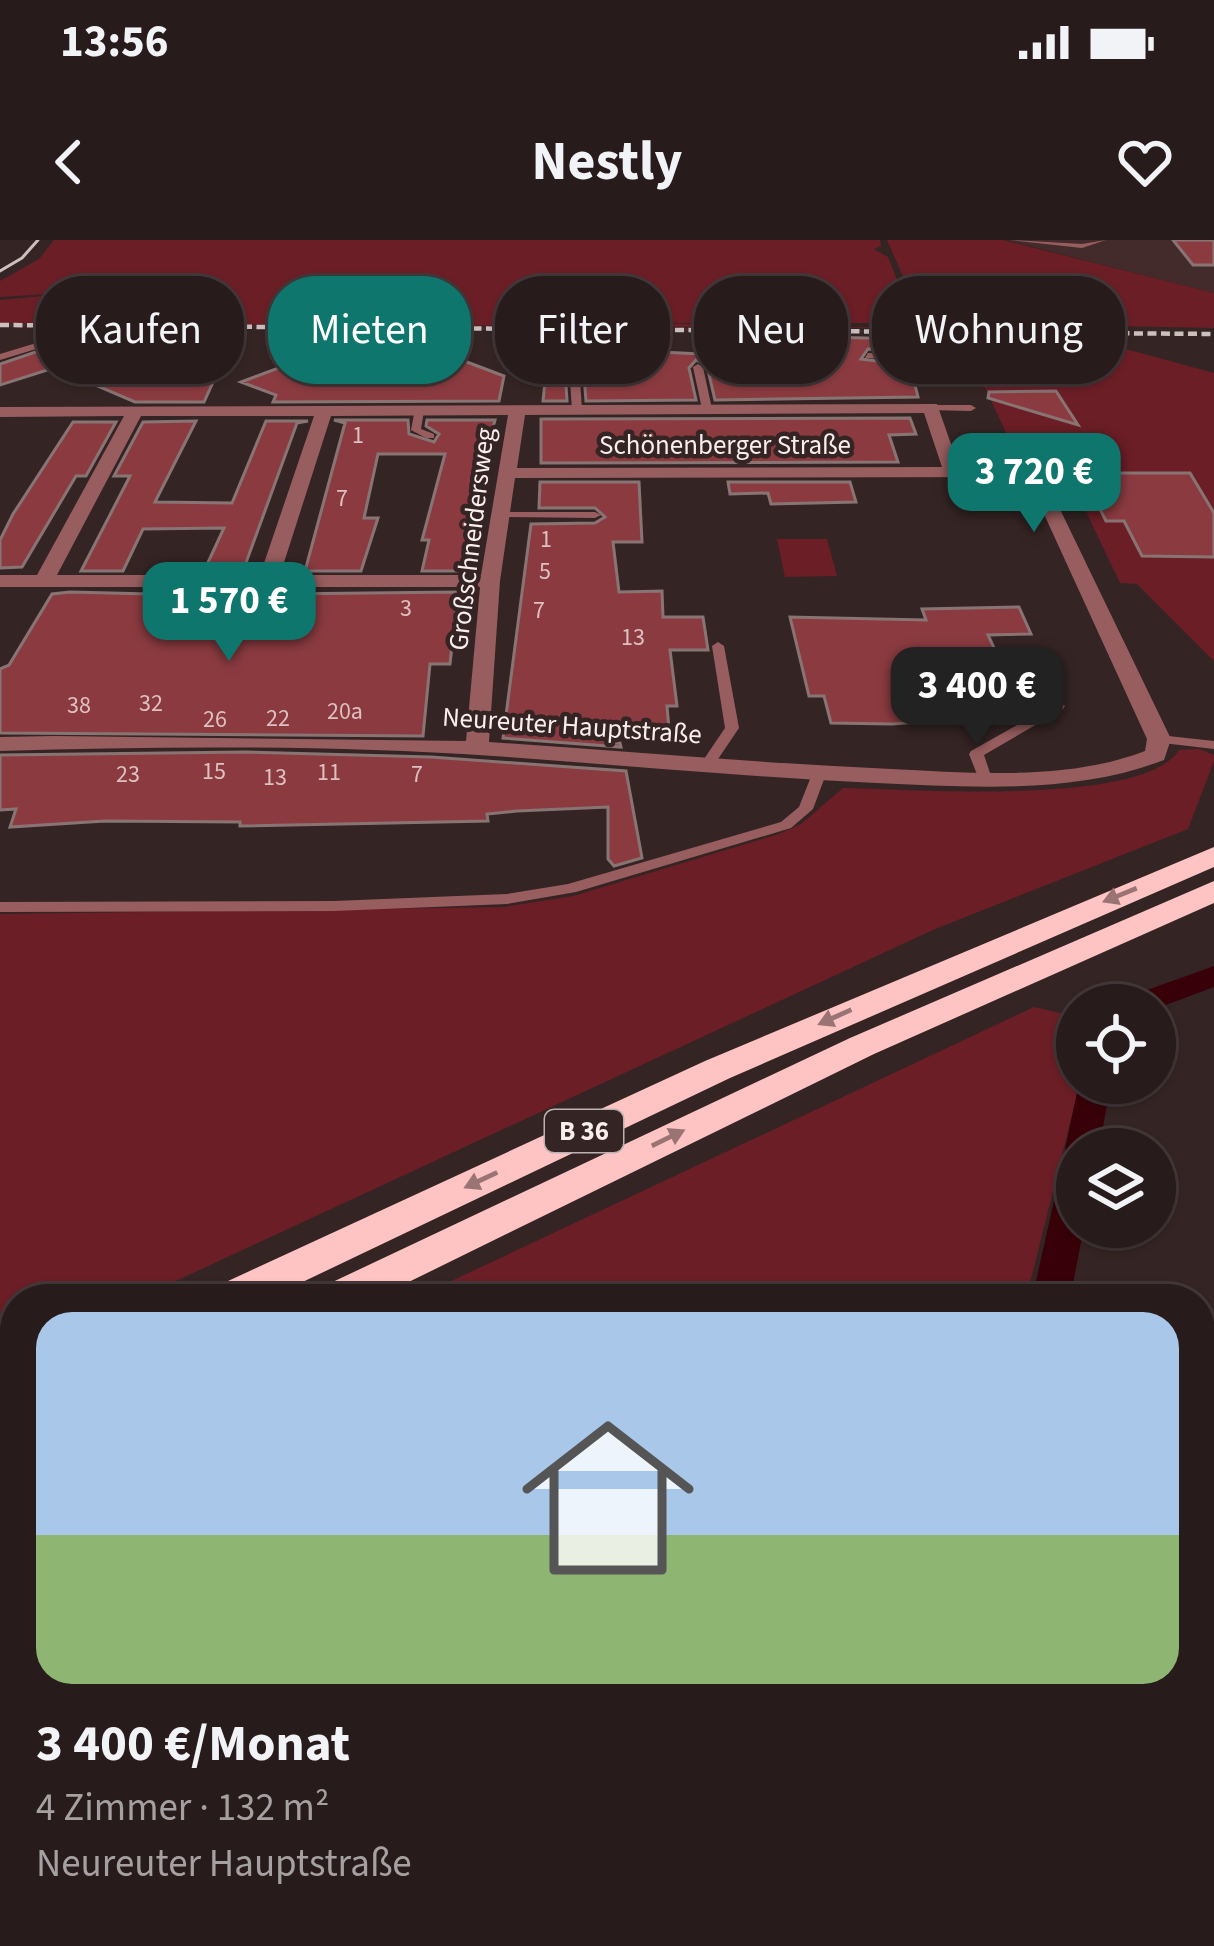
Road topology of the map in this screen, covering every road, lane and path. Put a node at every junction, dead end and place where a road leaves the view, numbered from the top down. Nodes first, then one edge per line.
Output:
1 (1014, 240) edge
2 (1102, 240) edge
3 (36, 346) edge
4 (868, 356) dead end
5 (872, 356) edge
6 (0, 357) edge
7 (575, 384) edge
8 (702, 384) edge
9 (932, 408) junction
10 (971, 408) dead end
11 (707, 409) junction
12 (419, 410) junction
13 (517, 410) junction
14 (577, 410) junction
15 (324, 411) junction
16 (0, 412) edge
17 (135, 412) junction
18 (430, 436) dead end
19 (952, 471) junction
20 (505, 473) junction
21 (500, 515) junction
22 (595, 515) dead end
23 (490, 580) junction
24 (0, 581) edge
25 (44, 581) junction
26 (268, 581) junction
27 (718, 646) dead end
28 (1058, 706) dead end
29 (1159, 739) junction
30 (0, 744) edge
31 (1214, 745) edge
32 (477, 748) junction
33 (706, 765) junction
34 (819, 774) junction
35 (985, 778) junction
36 (1214, 856) edge
37 (1214, 891) edge
38 (0, 907) edge
39 (1032, 951) junction
40 (261, 1284) edge
41 (367, 1284) edge

1 - 2 lane
3 - 6 lane
4 - 5 lane
7 - 14 lane
8 - 11 lane
9 - 10 lane
9 - 11 street
9 - 19 street
11 - 14 street
12 - 13 street
12 - 15 street
12 - 18 lane
13 - 14 street
13 - 20 street, Großschneidersweg
15 - 17 street
15 - 26 street
16 - 17 street
17 - 25 street
19 - 20 street, Schönenberger Straße
19 - 29 street, Schönenberger Straße
20 - 21 street, Großschneidersweg
21 - 22 lane
21 - 23 street, Großschneidersweg
23 - 26 street
23 - 32 street, Großschneidersweg
24 - 25 street
25 - 26 street
27 - 33 lane
28 - 35 lane
29 - 31 lane
29 - 35 street, Neureuter Hauptstraße
30 - 32 street, Neureuter Hauptstraße
32 - 33 street, Neureuter Hauptstraße
33 - 34 street, Neureuter Hauptstraße
34 - 35 street, Neureuter Hauptstraße
34 - 38 lane
36 -> 39 highway, B 36
37 - 39 highway, B 36
39 -> 40 highway, B 36
41 -> 39 highway, B 36

